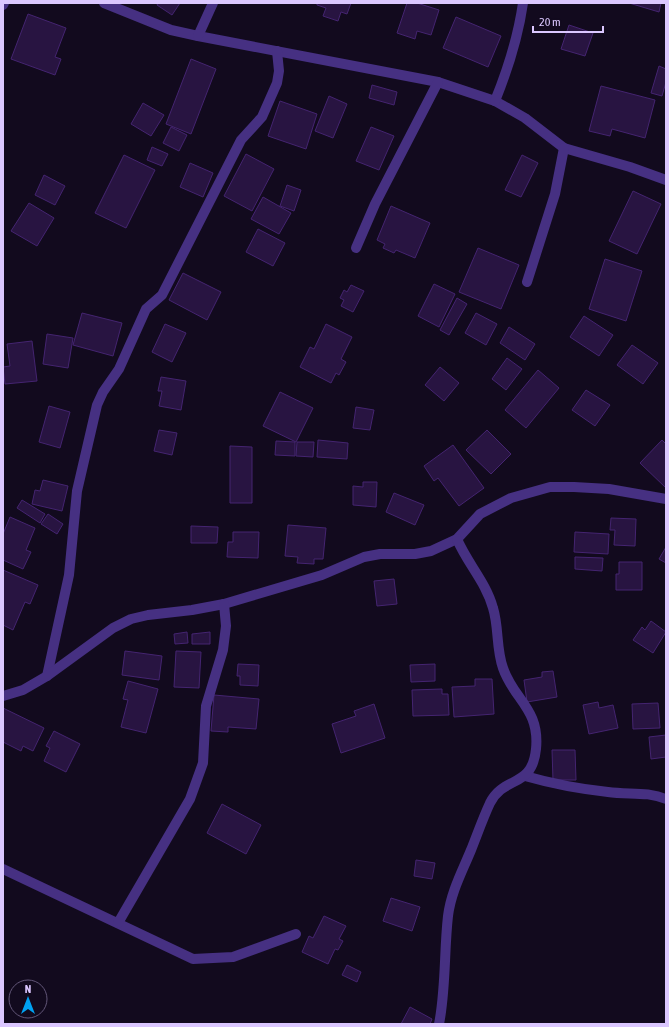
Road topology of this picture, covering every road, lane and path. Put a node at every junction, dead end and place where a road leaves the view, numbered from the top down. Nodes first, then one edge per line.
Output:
1 (104, 3) edge
2 (213, 3) edge
3 (523, 3) edge
4 (198, 36) junction
5 (277, 51) junction
6 (438, 82) junction
7 (495, 102) junction
8 (564, 148) junction
9 (666, 180) edge
10 (356, 248) dead end
11 (527, 282) dead end
12 (666, 499) edge
13 (457, 539) junction
14 (224, 604) junction
15 (48, 676) junction
16 (3, 696) edge
17 (525, 776) junction
18 (666, 799) edge
19 (3, 869) edge
20 (118, 923) junction
21 (296, 934) dead end
22 (439, 1024) edge

1 - 4 street
2 - 4 street
3 - 7 street
4 - 5 street
5 - 6 street
5 - 15 street
6 - 7 street
6 - 10 street
7 - 8 street
8 - 9 street
8 - 11 street
12 - 13 street
13 - 14 street
13 - 17 street
14 - 15 street
14 - 20 street
15 - 16 street
17 - 18 street
17 - 22 street
19 - 20 street
20 - 21 street

